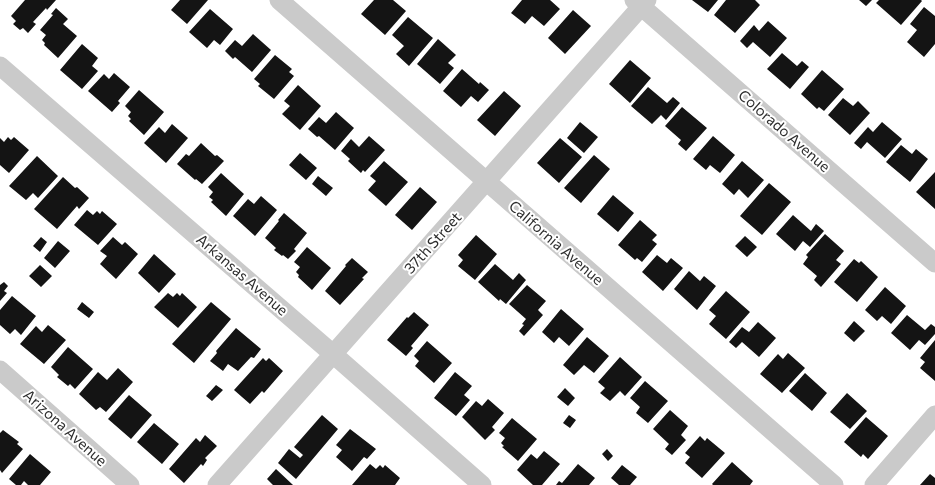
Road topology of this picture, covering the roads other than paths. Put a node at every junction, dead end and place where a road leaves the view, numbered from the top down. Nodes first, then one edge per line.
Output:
1 (279, 0) edge
2 (641, 2) edge
3 (0, 66) edge
4 (486, 182) junction
5 (935, 263) edge
6 (333, 354) junction
7 (0, 370) edge
8 (935, 415) edge
9 (130, 485) edge
10 (217, 485) edge
11 (482, 485) edge
12 (834, 485) edge
13 (874, 485) edge

1 - 4 street, California Avenue
2 - 4 street, 37th Street
2 - 5 street, Colorado Avenue
3 - 6 street, Arkansas Avenue
4 - 6 street, 37th Street
4 - 12 street, California Avenue
6 - 10 street, 37th Street
6 - 11 street, Arkansas Avenue
7 - 9 street, Arizona Avenue
8 - 13 street

